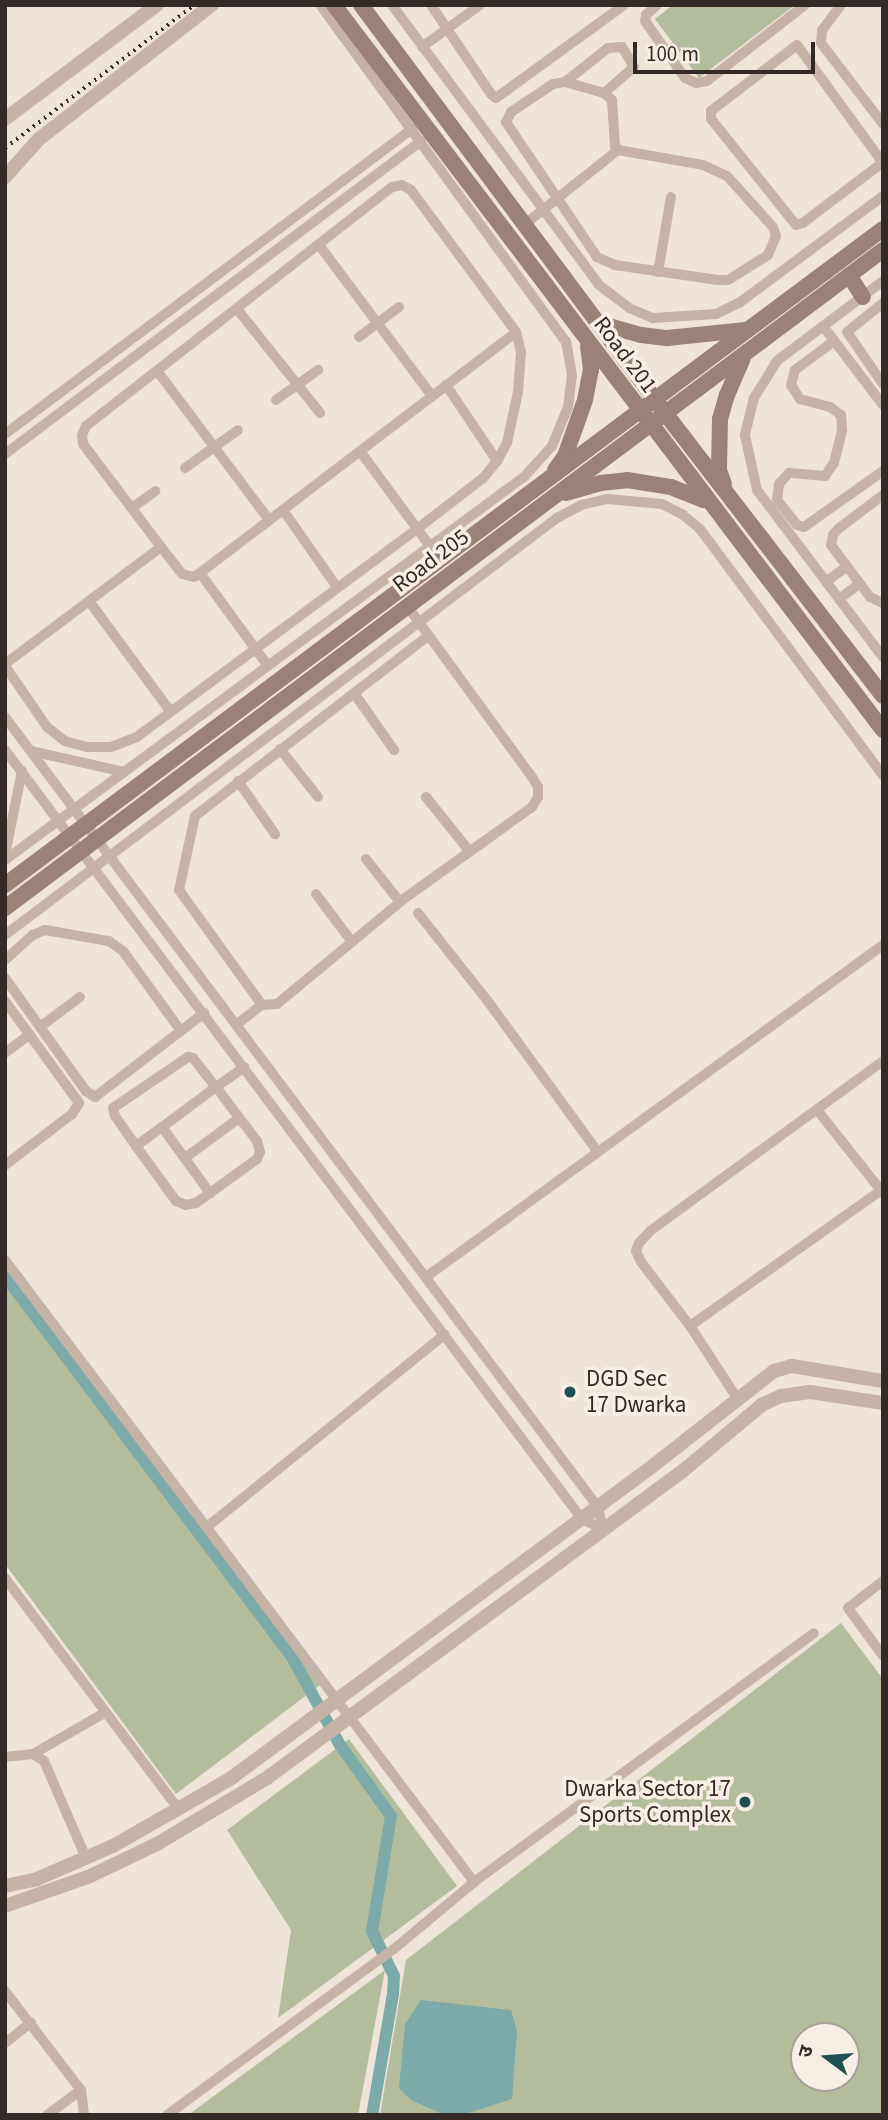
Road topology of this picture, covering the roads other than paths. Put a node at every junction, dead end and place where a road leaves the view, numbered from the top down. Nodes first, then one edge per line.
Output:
1 (156, 5) edge
2 (212, 5) edge
3 (320, 5) edge
4 (334, 5) edge
5 (362, 5) edge
6 (392, 5) edge
7 (431, 5) edge
8 (480, 5) edge
9 (624, 5) edge
10 (657, 5) edge
11 (805, 5) edge
12 (841, 5) edge
13 (449, 30) junction
14 (422, 47) junction
15 (565, 82) junction
16 (604, 93) junction
17 (5, 119) edge
18 (883, 124) edge
19 (412, 129) junction
20 (421, 141) junction
21 (618, 150) junction
22 (883, 163) edge
23 (5, 177) edge
24 (883, 196) edge
25 (671, 197) dead end
26 (556, 198) junction
27 (542, 208) junction
28 (525, 224) junction
29 (883, 229) edge
30 (319, 245) junction
31 (883, 250) edge
32 (658, 271) junction
33 (849, 275) junction
34 (883, 281) edge
35 (863, 297) junction
36 (883, 303) edge
37 (399, 307) dead end
38 (237, 309) junction
39 (377, 323) junction
40 (598, 323) junction
41 (823, 326) junction
42 (749, 329) junction
43 (516, 332) junction
44 (359, 337) dead end
45 (834, 341) junction
46 (588, 344) junction
47 (748, 350) junction
48 (318, 370) dead end
49 (158, 372) junction
50 (297, 384) junction
51 (883, 384) edge
52 (446, 386) junction
53 (432, 396) junction
54 (655, 399) junction
55 (276, 400) dead end
56 (883, 405) edge
57 (639, 412) junction
58 (665, 413) junction
59 (320, 414) dead end
60 (649, 426) junction
61 (238, 430) dead end
62 (5, 434) edge
63 (214, 447) junction
64 (360, 451) junction
65 (5, 454) edge
66 (498, 461) junction
67 (185, 468) dead end
68 (883, 471) edge
69 (547, 481) junction
70 (155, 491) dead end
71 (726, 492) junction
72 (883, 495) edge
73 (554, 497) junction
74 (708, 503) junction
75 (132, 508) junction
76 (283, 510) junction
77 (269, 520) junction
78 (418, 528) junction
79 (431, 546) junction
80 (161, 547) junction
81 (440, 560) junction
82 (846, 567) junction
83 (200, 573) junction
84 (826, 582) junction
85 (859, 584) junction
86 (337, 587) junction
87 (839, 599) junction
88 (89, 601) junction
89 (883, 603) edge
90 (408, 607) junction
91 (420, 622) junction
92 (428, 636) junction
93 (254, 648) junction
94 (883, 657) edge
95 (5, 665) edge
96 (268, 666) junction
97 (354, 693) junction
98 (883, 696) edge
99 (170, 711) junction
100 (5, 717) edge
101 (883, 730) edge
102 (280, 749) junction
103 (5, 750) edge
104 (394, 750) dead end
105 (31, 751) junction
106 (22, 771) junction
107 (124, 772) junction
108 (883, 775) edge
109 (238, 781) junction
110 (318, 797) dead end
111 (426, 797) dead end
112 (73, 809) junction
113 (58, 821) junction
114 (86, 824) junction
115 (275, 834) dead end
116 (71, 836) junction
117 (97, 840) junction
118 (82, 851) junction
119 (470, 852) junction
120 (109, 856) junction
121 (5, 858) edge
122 (366, 859) dead end
123 (93, 867) junction
124 (5, 885) edge
125 (316, 894) dead end
126 (400, 902) junction
127 (5, 908) edge
128 (418, 913) dead end
129 (5, 935) edge
130 (352, 942) junction
131 (883, 944) edge
132 (5, 960) edge
133 (5, 978) edge
134 (80, 997) dead end
135 (5, 1002) edge
136 (262, 1005) junction
137 (204, 1013) junction
138 (236, 1025) junction
139 (40, 1027) junction
140 (181, 1031) junction
141 (30, 1034) junction
142 (5, 1053) edge
143 (883, 1061) edge
144 (244, 1067) junction
145 (216, 1087) junction
146 (818, 1111) junction
147 (239, 1118) junction
148 (162, 1127) junction
149 (136, 1146) junction
150 (597, 1151) junction
151 (185, 1158) junction
152 (5, 1165) edge
153 (882, 1190) edge
154 (210, 1193) junction
155 (5, 1260) edge
156 (426, 1277) junction
157 (690, 1326) junction
158 (445, 1334) junction
159 (883, 1381) edge
160 (737, 1398) junction
161 (883, 1403) edge
162 (598, 1507) junction
163 (582, 1519) junction
164 (206, 1527) junction
165 (603, 1529) junction
166 (5, 1578) edge
167 (883, 1581) edge
168 (814, 1633) dead end
169 (883, 1656) edge
170 (334, 1703) junction
171 (106, 1712) junction
172 (347, 1718) junction
173 (33, 1754) junction
174 (5, 1758) edge
175 (179, 1810) junction
176 (86, 1858) junction
177 (474, 1882) junction
178 (5, 1886) edge
179 (5, 1906) edge
180 (8, 1998) edge
181 (31, 2023) junction
182 (5, 2043) edge
183 (80, 2090) junction
184 (47, 2115) edge
185 (83, 2115) edge
186 (167, 2115) edge

1 - 17 street
2 - 23 street
3 - 19 street
4 - 46 main road, Road 201
5 - 28 main road, Road 201
6 - 14 street
7 - 13 street
8 - 13 street
9 - 13 street
10 - 11 street
12 - 18 street
13 - 14 street
14 - 27 street
15 - 16 street
15 - 16 street
15 - 26 street
16 - 21 street
19 - 20 street
19 - 62 street
20 - 65 street
20 - 79 street
21 - 26 street
21 - 32 street
22 - 22 street
24 - 27 street
25 - 32 street
26 - 27 street
26 - 32 street
27 - 28 street
28 - 40 main road, Road 201
29 - 42 main road, Road 205
30 - 38 street
30 - 39 street
30 - 43 street
31 - 33 main road, Road 205
33 - 35 main road
33 - 47 main road, Road 205
34 - 35 street
35 - 41 street
36 - 51 street
37 - 39 street
38 - 49 street
38 - 50 street
39 - 44 street
39 - 53 street
40 - 42 main road
40 - 54 main road, Road 201
41 - 45 street
41 - 84 street
42 - 54 main road, Road 205
43 - 52 street
43 - 66 street
45 - 56 street
45 - 68 street
46 - 57 main road, Road 201
46 - 69 main road
47 - 58 main road, Road 205
47 - 71 main road
48 - 50 street
49 - 63 street
49 - 75 street
50 - 55 street
50 - 59 street
52 - 53 street
52 - 66 street
53 - 64 street
54 - 57 main road, Road 205
54 - 58 main road, Road 201
57 - 60 main road, Road 201
57 - 69 main road, Road 205
58 - 60 main road, Road 205
58 - 71 main road, Road 201
60 - 73 main road, Road 205
60 - 74 main road, Road 201
61 - 63 street
63 - 67 street
63 - 77 street
64 - 76 street
64 - 78 street
66 - 78 street
69 - 81 main road, Road 205
70 - 75 street
71 - 98 main road, Road 201
72 - 82 street
73 - 74 main road
73 - 90 main road, Road 205
74 - 101 main road, Road 201
75 - 80 street
76 - 77 street
76 - 86 street
77 - 83 street
78 - 79 street
78 - 86 street
79 - 81 street
79 - 96 street
80 - 83 street
80 - 88 street
81 - 114 main road, Road 205
82 - 84 street
82 - 85 street
83 - 93 street
84 - 87 street
85 - 87 street
85 - 89 street
86 - 93 street
87 - 94 street
88 - 95 street
88 - 99 street
90 - 91 street
90 - 117 main road, Road 205
91 - 92 street
91 - 108 street
91 - 120 street
92 - 97 street
92 - 119 street
93 - 96 street
93 - 99 street
95 - 99 street
96 - 107 street
97 - 102 street
97 - 104 street
100 - 105 street
102 - 109 street
102 - 110 street
103 - 106 street
105 - 107 street
105 - 112 street
106 - 113 street
106 - 121 street
107 - 112 street
109 - 115 street
109 - 136 street
111 - 119 street
112 - 113 street
112 - 114 street
113 - 116 street
113 - 121 street
114 - 116 main road, Road 205
114 - 117 street
116 - 118 street
116 - 124 main road, Road 205
117 - 118 main road, Road 205
117 - 120 street
118 - 123 street
118 - 127 main road, Road 205
119 - 126 street
120 - 123 street
120 - 138 street
122 - 126 street
123 - 129 street
123 - 137 street
125 - 130 street
126 - 130 street
128 - 150 street
130 - 136 street
131 - 150 street
132 - 140 street
133 - 139 street
134 - 139 street
135 - 141 street
136 - 138 street
137 - 140 street
137 - 144 street
138 - 156 street
139 - 140 street
141 - 142 street
141 - 152 street
143 - 146 street
144 - 145 street
144 - 158 street
145 - 147 street
145 - 148 street
145 - 149 street
146 - 153 street
146 - 157 street
147 - 151 street
147 - 154 street
148 - 149 street
148 - 151 street
149 - 154 street
150 - 156 street
151 - 154 street
153 - 157 street
155 - 164 street
156 - 162 street
157 - 160 street
158 - 163 street
158 - 164 street
159 - 160 street
160 - 162 street
161 - 165 street
162 - 163 street
162 - 165 street
163 - 165 street
163 - 170 street
164 - 170 street
165 - 172 street
166 - 171 street
167 - 169 street
168 - 177 street
170 - 172 street
170 - 175 street
171 - 173 street
171 - 175 street
172 - 177 street
172 - 179 street
173 - 174 street
173 - 176 street
175 - 176 street
176 - 178 street
177 - 186 street
180 - 181 street
181 - 182 street
181 - 183 street
183 - 184 street
183 - 185 street

